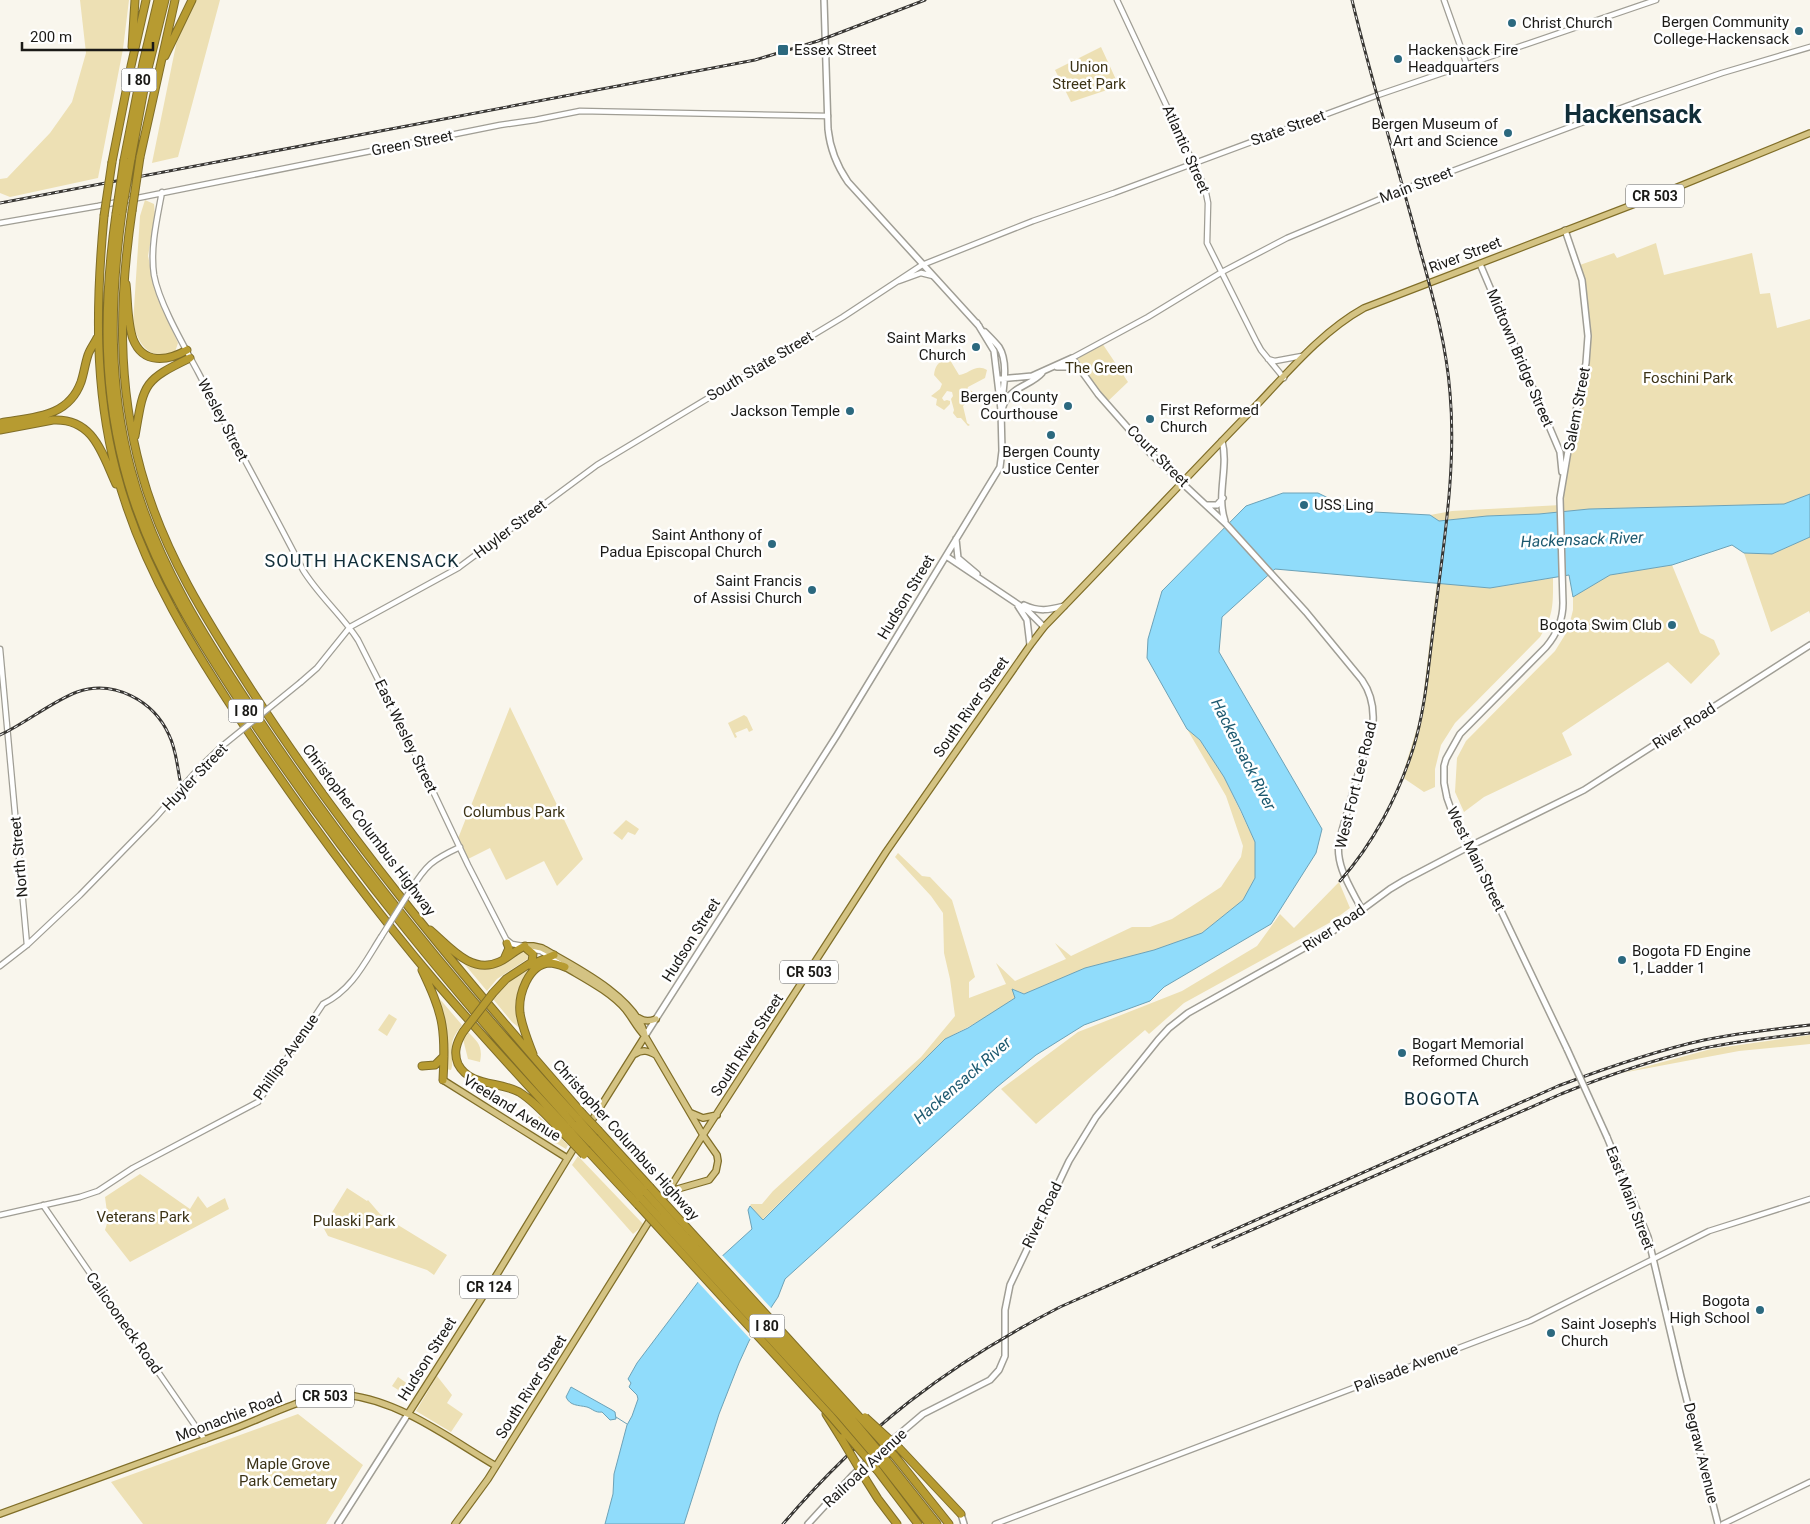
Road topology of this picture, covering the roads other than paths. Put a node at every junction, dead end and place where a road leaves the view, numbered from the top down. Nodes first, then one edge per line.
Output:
1 (135, 0) edge
2 (146, 0) edge
3 (158, 0) edge
4 (164, 0) edge
5 (175, 0) edge
6 (192, 0) edge
7 (824, 0) edge
8 (1117, 0) edge
9 (1444, 0) edge
10 (1656, 0) edge
11 (1810, 47) edge
12 (161, 63) junction
13 (1467, 65) junction
14 (131, 66) junction
15 (828, 116) junction
16 (1810, 133) edge
17 (127, 159) junction
18 (1194, 164) junction
19 (162, 192) junction
20 (0, 223) edge
21 (1564, 230) junction
22 (1480, 264) junction
23 (922, 265) junction
24 (124, 268) junction
25 (1222, 272) junction
26 (933, 276) junction
27 (898, 281) junction
28 (977, 323) junction
29 (97, 338) junction
30 (187, 350) junction
31 (1305, 355) junction
32 (190, 358) junction
33 (1072, 358) junction
34 (1267, 358) junction
35 (1054, 367) junction
36 (1081, 371) junction
37 (1044, 372) junction
38 (1001, 378) junction
39 (1284, 378) junction
40 (1001, 410) junction
41 (0, 423) edge
42 (0, 430) edge
43 (1555, 440) junction
44 (1222, 441) junction
45 (134, 442) junction
46 (1569, 445) junction
47 (597, 465) joint
48 (1182, 482) junction
49 (1563, 483) junction
50 (1223, 498) junction
51 (1207, 505) junction
52 (126, 506) junction
53 (1226, 524) junction
54 (956, 539) junction
55 (1249, 549) joint
56 (1562, 549) joint
57 (946, 556) junction
58 (981, 578) junction
59 (1015, 601) junction
60 (1064, 606) junction
61 (350, 627) junction
62 (1044, 627) junction
63 (1030, 645) junction
64 (1810, 645) edge
65 (0, 649) edge
66 (1470, 846) junction
67 (460, 848) junction
68 (1362, 910) junction
69 (416, 918) junction
70 (506, 941) junction
71 (27, 945) junction
72 (526, 948) junction
73 (517, 950) junction
74 (551, 955) junction
75 (504, 959) junction
76 (419, 962) junction
77 (0, 966) edge
78 (565, 966) junction
79 (525, 968) junction
80 (638, 1017) junction
81 (656, 1019) junction
82 (645, 1036) junction
83 (1566, 1049) joint
84 (633, 1055) junction
85 (444, 1056) junction
86 (657, 1056) junction
87 (534, 1058) junction
88 (422, 1066) dead end
89 (443, 1080) joint
90 (689, 1111) junction
91 (717, 1115) junction
92 (574, 1125) junction
93 (703, 1135) junction
94 (591, 1143) junction
95 (567, 1158) junction
96 (644, 1196) junction
97 (666, 1196) junction
98 (1810, 1199) edge
99 (43, 1205) junction
100 (0, 1215) edge
101 (1654, 1259) junction
102 (1005, 1356) joint
103 (1683, 1382) joint
104 (835, 1390) junction
105 (819, 1403) junction
106 (408, 1414) junction
107 (204, 1440) junction
108 (882, 1465) junction
109 (496, 1466) junction
110 (1810, 1482) edge
111 (0, 1514) edge
112 (961, 1514) joint
113 (338, 1524) edge
114 (455, 1524) edge
115 (808, 1524) edge
116 (897, 1524) edge
117 (918, 1524) edge
118 (929, 1524) edge
119 (937, 1524) edge
120 (949, 1524) edge
121 (964, 1524) edge
122 (995, 1524) edge
123 (1718, 1524) edge
124 (1723, 1524) edge

1 - 14 highway
2 - 14 highway, Christopher Columbus Highway / I 80
3 - 17 highway, Christopher Columbus Highway / I 80
4 - 17 highway, Christopher Columbus Highway / I 80
5 - 12 highway, Christopher Columbus Highway / I 80
6 - 12 highway
7 - 15 main road
8 - 18 street, Atlantic Street
9 - 13 street
10 - 13 street, State Street
11 - 25 street, Main Street
12 - 24 highway, Christopher Columbus Highway / I 80, bridge
13 - 18 street, State Street
14 - 29 highway, Christopher Columbus Highway / I 80, bridge
15 - 19 street, Green Street
15 - 23 main road
16 - 21 main road, River Street / CR 503
17 - 92 highway, Christopher Columbus Highway / I 80, bridge
18 - 23 street, State Street
18 - 25 street, Atlantic Street
19 - 20 street, Green Street
19 - 30 street, Wesley Street
21 - 22 main road, River Street / CR 503
21 - 46 main road, Salem Street
22 - 31 main road, River Street / CR 503
22 - 43 main road, Midtown Bridge Street
23 - 26 main road
23 - 27 street, South State Street
24 - 30 highway
24 - 45 highway, Christopher Columbus Highway / I 80
25 - 33 street, Main Street
25 - 34 street, Atlantic Street
26 - 27 street
26 - 28 main road
27 - 47 street, South State Street
28 - 38 main road, Hudson Street / CR 124
28 - 38 main road, CR 124
29 - 41 highway
29 - 52 highway, Christopher Columbus Highway / I 80
30 - 32 street, Wesley Street
31 - 34 street
31 - 39 main road, River Street / CR 503
32 - 45 highway
32 - 61 street, Wesley Street
33 - 35 main road, Main Street
33 - 36 main road, Court Street
34 - 39 street, Atlantic Street
35 - 36 main road
35 - 37 main road, Main Street
36 - 48 main road, Court Street
37 - 38 main road, Main Street
37 - 40 main road, Main Street
38 - 40 main road, Hudson Street / CR 124
39 - 44 main road, River Street / CR 503
40 - 54 main road, Hudson Street / CR 124
42 - 52 highway
43 - 46 street
43 - 49 main road, Midtown Bridge Street
44 - 48 main road, River Street / CR 503
44 - 50 main road
45 - 69 highway, Christopher Columbus Highway / I 80
46 - 49 main road, Salem Street
47 - 61 street, Huyler Street
48 - 51 main road, Court Street
48 - 60 main road, South River Street / CR 503
49 - 56 main road, Salem Street
50 - 51 main road
50 - 53 main road
51 - 53 main road, Court Street
52 - 76 highway, Christopher Columbus Highway / I 80
53 - 55 main road, Court Street
54 - 57 main road, Hudson Street / CR 124
54 - 58 main road
55 - 68 main road, West Fort Lee Road
56 - 66 main road, West Main Street
57 - 58 main road
57 - 81 main road, Hudson Street / CR 124
58 - 59 main road
59 - 60 main road
59 - 62 main road
59 - 63 main road
60 - 62 main road, South River Street / CR 503
61 - 67 street, East Wesley Street
61 - 71 street, Huyler Street, bridge
62 - 63 main road, South River Street / CR 503
63 - 91 main road, South River Street / CR 503
64 - 66 main road, River Road
65 - 71 street, North Street
66 - 68 main road, River Road
66 - 83 main road, West Main Street
67 - 70 street, East Wesley Street
67 - 99 street, Phillips Avenue, bridge
68 - 102 main road, River Road
69 - 75 highway
69 - 87 highway, Christopher Columbus Highway / I 80
70 - 72 street
70 - 73 street
70 - 75 highway
71 - 77 street, Huyler Street
72 - 73 highway
72 - 74 main road
72 - 79 highway
73 - 75 highway
74 - 78 street
74 - 79 highway
74 - 80 main road
76 - 85 highway
76 - 92 highway, Christopher Columbus Highway / I 80
78 - 82 main road
78 - 87 highway
79 - 92 highway, bridge
80 - 81 main road
80 - 82 main road
81 - 82 main road, Hudson Street / CR 124
82 - 84 main road, Hudson Street / CR 124
82 - 86 main road
83 - 101 main road, East Main Street, bridge
84 - 86 main road
84 - 95 main road, Hudson Street / CR 124
85 - 88 highway
85 - 89 highway
86 - 90 main road
87 - 92 highway, Christopher Columbus Highway / I 80
89 - 95 main road, Vreeland Avenue
90 - 91 main road
90 - 93 main road
91 - 93 main road, South River Street / CR 503
92 - 94 highway, Christopher Columbus Highway / I 80, bridge
92 - 94 highway, bridge
93 - 97 main road, South River Street / CR 503
93 - 97 main road
94 - 96 highway, Christopher Columbus Highway / I 80
94 - 96 highway, Christopher Columbus Highway / I 80
95 - 106 main road, Hudson Street / CR 124
96 - 104 highway, Christopher Columbus Highway / I 80, bridge
96 - 105 highway, Christopher Columbus Highway / I 80, bridge
96 - 108 highway, Christopher Columbus Highway / I 80, bridge
97 - 109 main road, South River Street / CR 503
98 - 101 street, Palisade Avenue
99 - 100 street, Phillips Avenue
99 - 107 street, Calicooneck Road
101 - 103 main road, East Main Street
101 - 122 street, Palisade Avenue
102 - 115 main road, Railroad Avenue
103 - 123 main road, Degraw Avenue
104 - 112 highway, bridge
104 - 120 highway, Christopher Columbus Highway / I 80, bridge
105 - 108 highway, Christopher Columbus Highway / I 80, bridge
105 - 116 highway, bridge
106 - 107 main road, Moonachie Road / CR 503
106 - 109 main road, CR 503
106 - 113 main road, Hudson Street / CR 124
107 - 111 main road, Moonachie Road / CR 503
108 - 117 highway, Christopher Columbus Highway / I 80
108 - 118 highway, Christopher Columbus Highway / I 80
108 - 119 highway, Christopher Columbus Highway / I 80
109 - 114 main road, South River Street
110 - 124 street
112 - 121 main road

